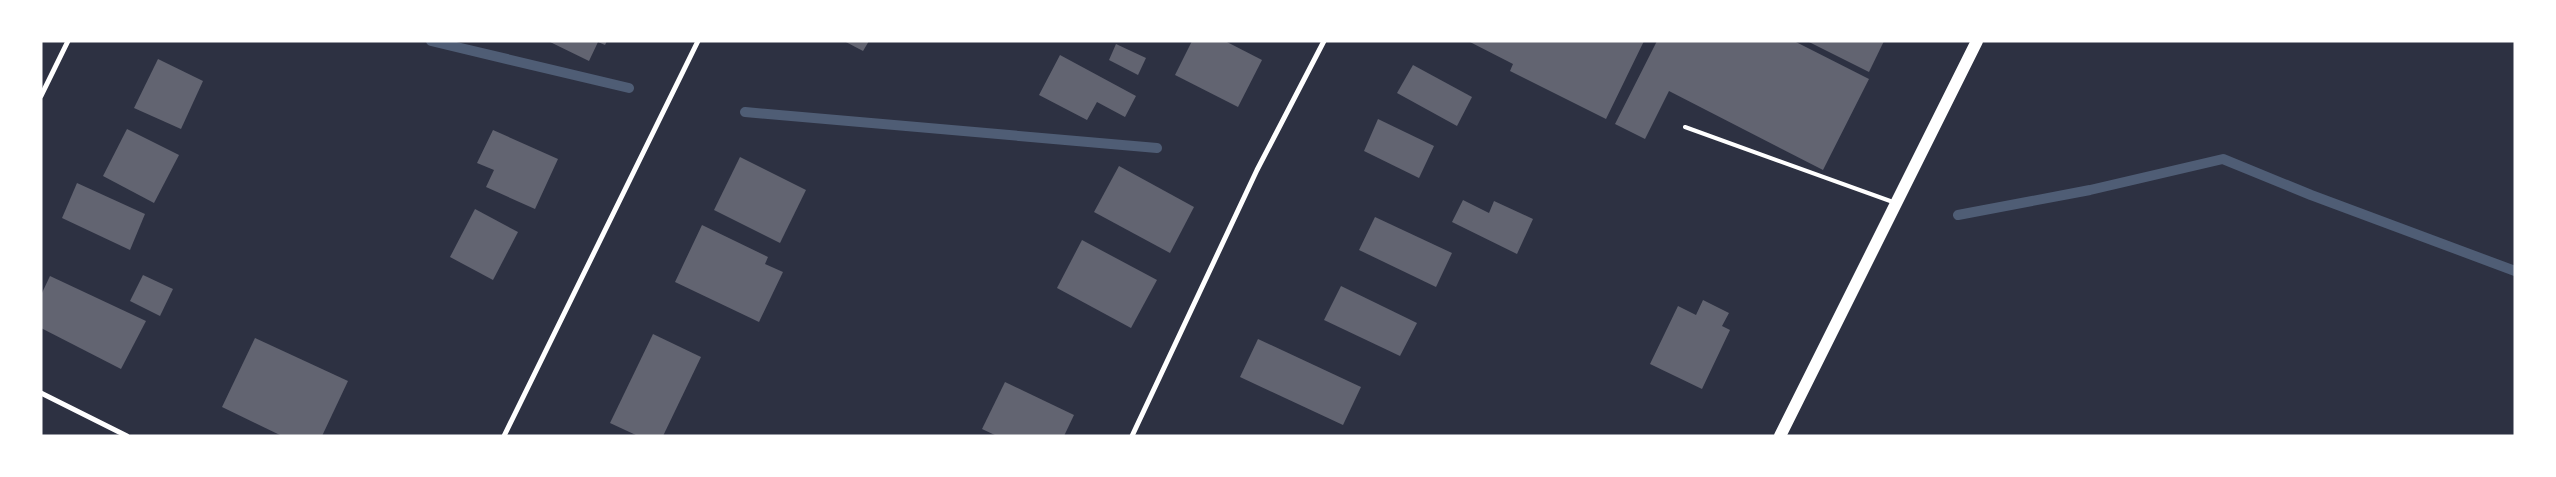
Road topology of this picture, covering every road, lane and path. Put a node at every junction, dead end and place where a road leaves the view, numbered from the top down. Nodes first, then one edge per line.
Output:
1 (68, 41) edge
2 (698, 41) edge
3 (1324, 41) edge
4 (1977, 41) edge
5 (41, 96) edge
6 (1685, 127) dead end
7 (1897, 204) junction
8 (41, 394) edge
9 (127, 436) edge
10 (504, 436) edge
11 (1132, 436) edge
12 (1780, 436) edge

1 - 5 street
2 - 10 street
3 - 11 street
4 - 7 main road
6 - 7 lane
7 - 12 main road
8 - 9 street

